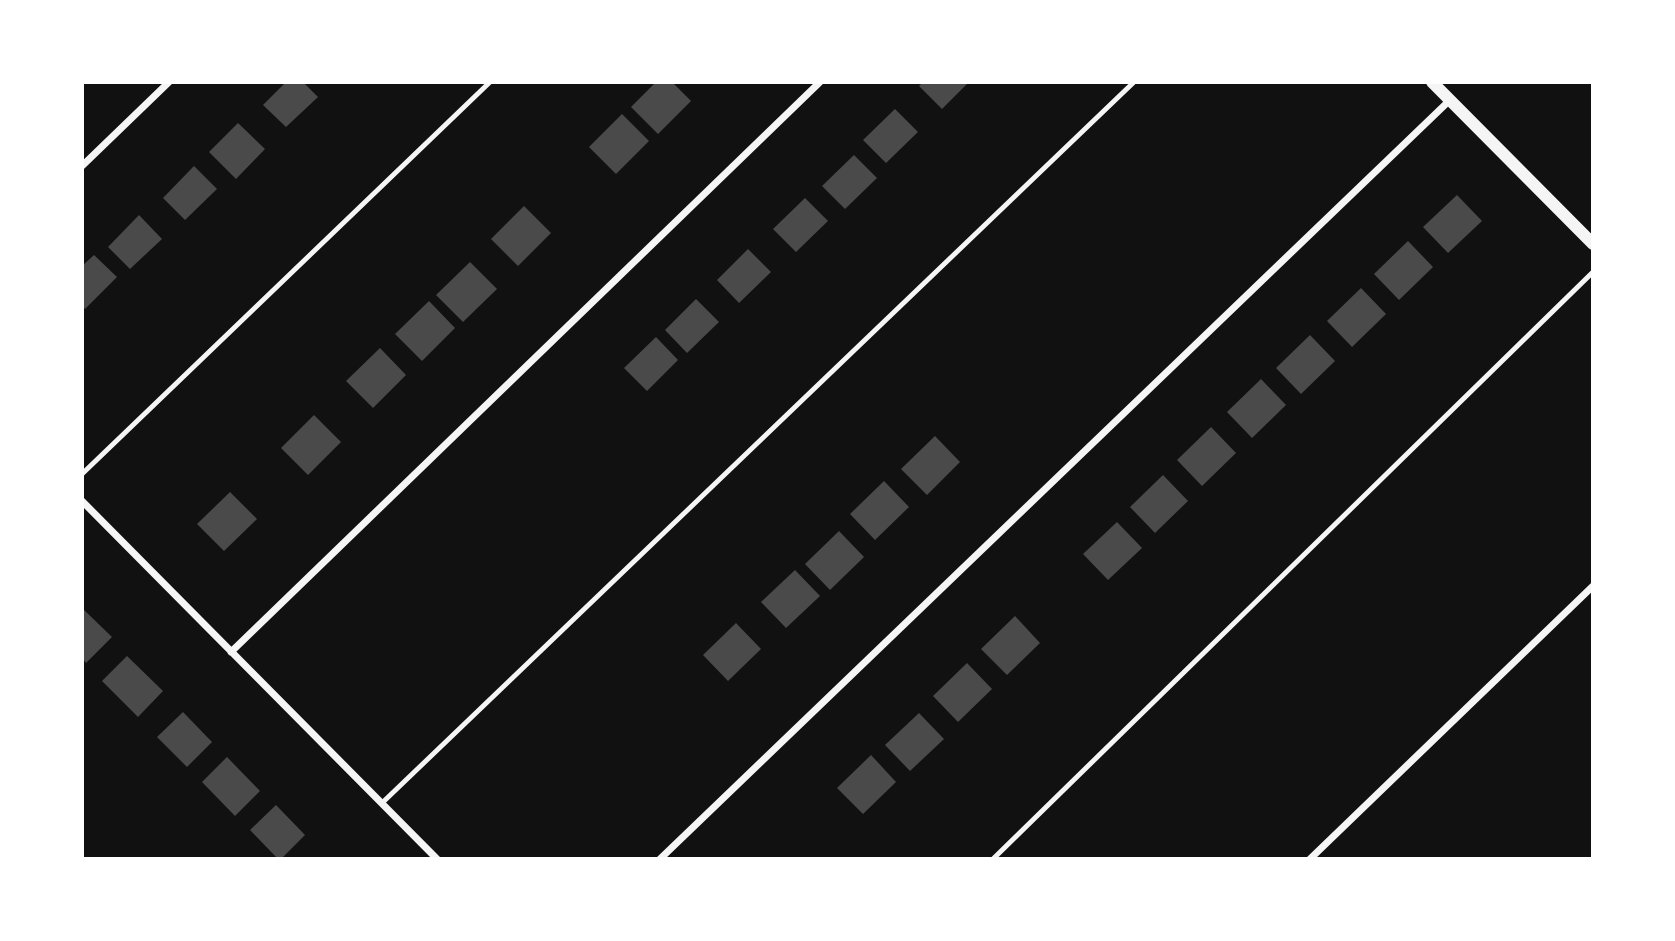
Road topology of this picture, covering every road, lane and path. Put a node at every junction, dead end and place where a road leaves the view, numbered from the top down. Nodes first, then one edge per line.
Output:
1 (169, 82) edge
2 (490, 82) edge
3 (820, 82) edge
4 (1134, 82) edge
5 (1433, 82) edge
6 (1450, 100) junction
7 (82, 166) edge
8 (1593, 244) edge
9 (1593, 272) edge
10 (82, 474) edge
11 (82, 501) edge
12 (1593, 586) edge
13 (232, 652) junction
14 (382, 803) junction
15 (437, 859) edge
16 (660, 859) edge
17 (993, 859) edge
18 (1310, 859) edge

1 - 7 street
2 - 10 lane
3 - 13 street
4 - 14 lane
5 - 6 street
6 - 8 street
6 - 16 street
9 - 17 lane
11 - 13 street
12 - 18 street
13 - 14 street
14 - 15 street

